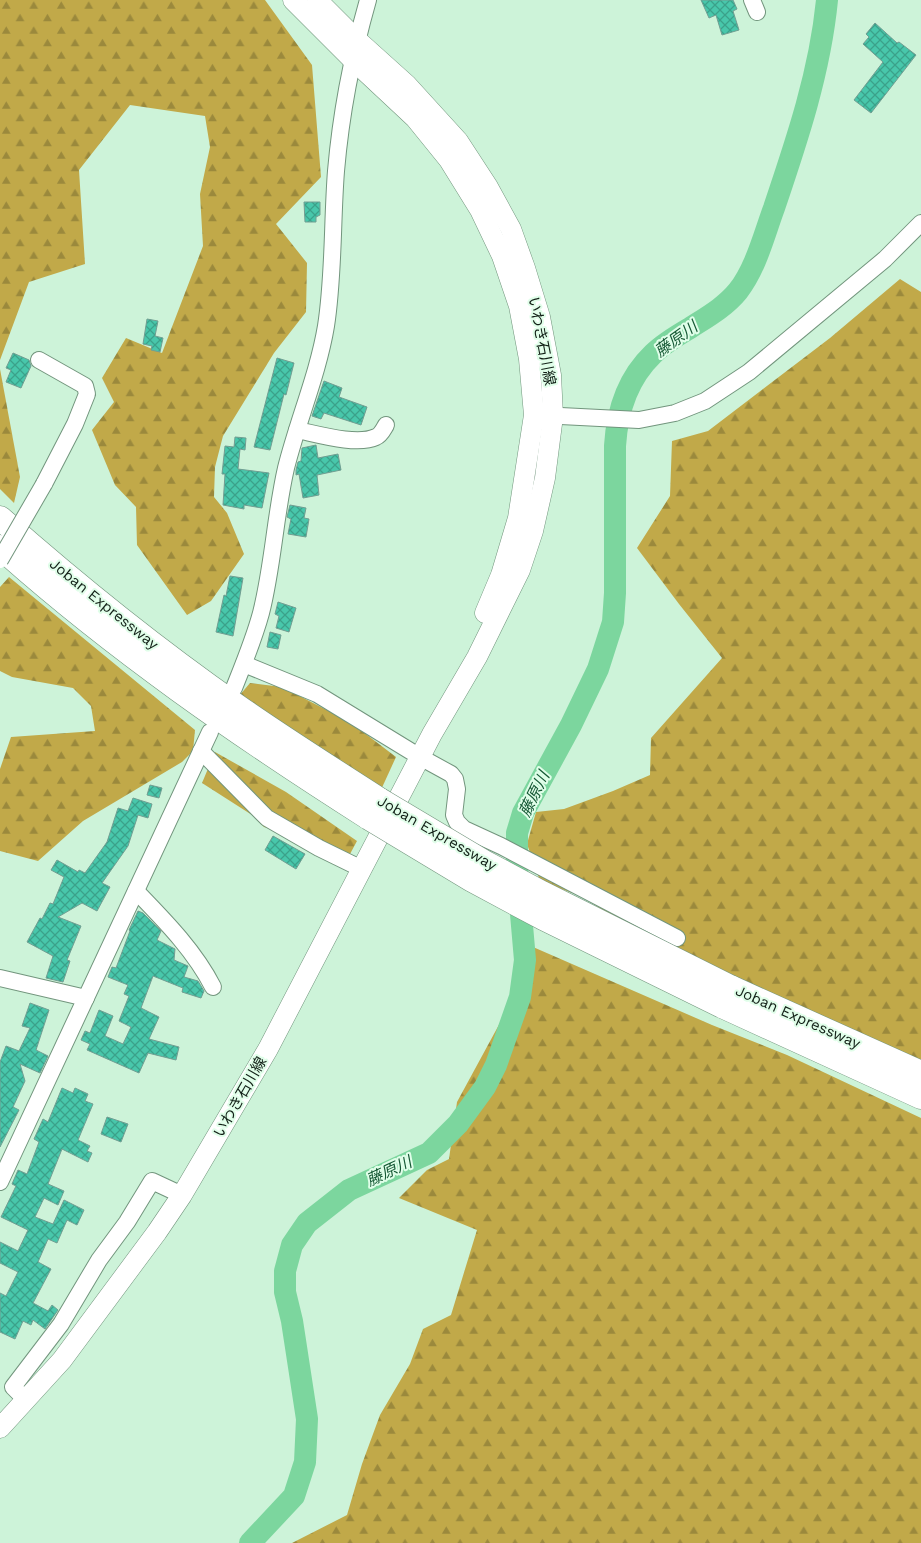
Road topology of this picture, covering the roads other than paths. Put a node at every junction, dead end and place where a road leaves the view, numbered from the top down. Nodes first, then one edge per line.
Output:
1 (293, 0) edge
2 (317, 0) edge
3 (368, 0) edge
4 (357, 40) junction
5 (352, 60) junction
6 (921, 223) edge
7 (39, 360) dead end
8 (544, 415) junction
9 (386, 425) dead end
10 (296, 430) junction
11 (0, 518) edge
12 (0, 547) edge
13 (0, 560) edge
14 (244, 664) junction
15 (234, 688) dead end
16 (210, 732) dead end
17 (202, 751) junction
18 (420, 758) junction
19 (374, 809) junction
20 (362, 869) junction
21 (136, 891) junction
22 (676, 938) dead end
23 (0, 978) edge
24 (212, 987) dead end
25 (726, 996) junction
26 (86, 998) junction
27 (921, 1073) edge
28 (921, 1097) edge
29 (0, 1182) edge
30 (182, 1195) junction
31 (26, 1400) junction
32 (0, 1428) edge

1 - 5 main road, いわき石川線
2 - 4 main road, いわき石川線
3 - 4 street
4 - 5 street
4 - 8 main road, いわき石川線
5 - 8 main road, いわき石川線
5 - 10 street
6 - 8 street
7 - 13 street, bridge
8 - 18 main road, いわき石川線
9 - 10 street
10 - 14 street
11 - 19 highway, Joban Expressway
12 - 19 highway, Joban Expressway
14 - 15 street
14 - 18 street
16 - 17 street
17 - 20 street
17 - 21 street
18 - 20 main road, いわき石川線
18 - 22 street
19 - 25 highway, Joban Expressway, bridge
20 - 30 main road, いわき石川線
21 - 24 street
21 - 26 street
23 - 26 street
25 - 27 highway, Joban Expressway
25 - 28 highway, Joban Expressway
26 - 29 street
30 - 31 main road, いわき石川線
30 - 31 street
31 - 32 main road, いわき石川線

